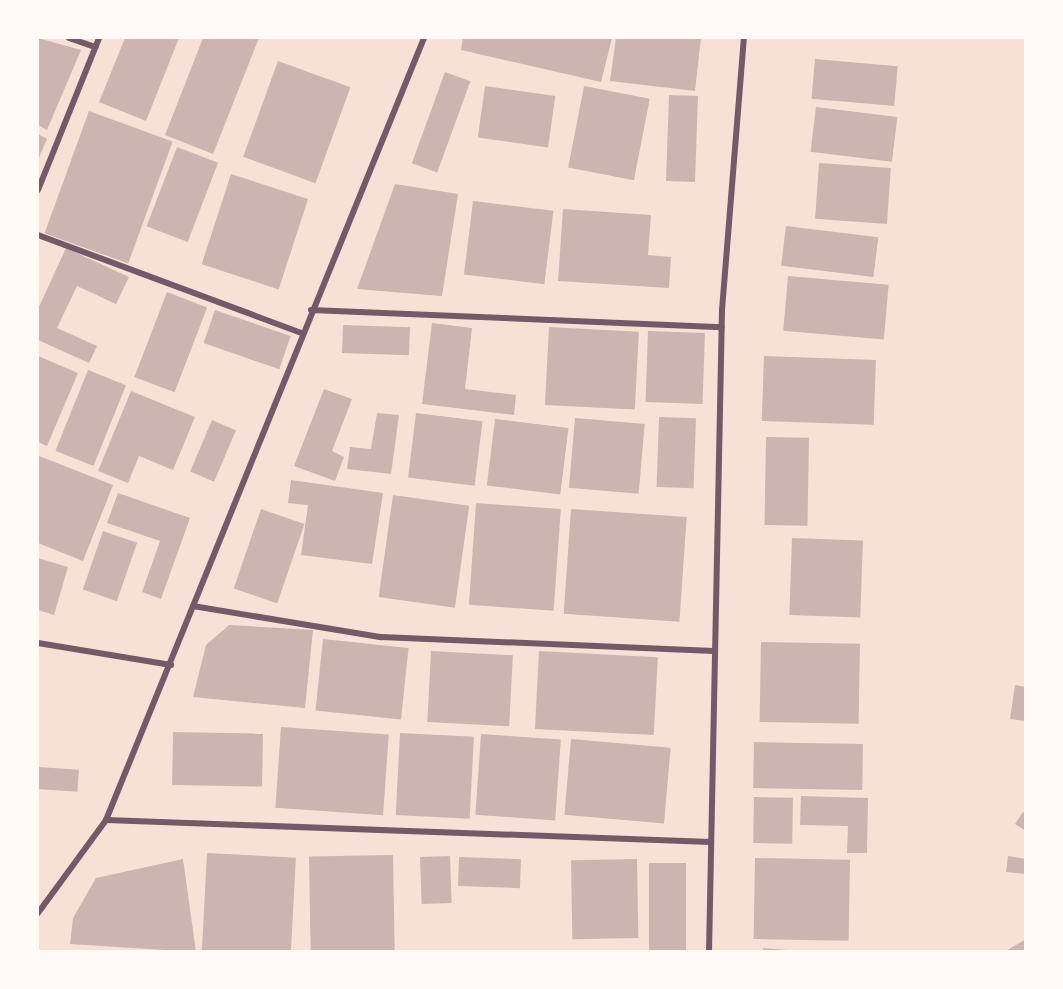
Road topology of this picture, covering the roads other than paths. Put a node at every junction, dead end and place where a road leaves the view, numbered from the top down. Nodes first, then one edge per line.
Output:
1 (69, 38) edge
2 (99, 38) edge
3 (424, 38) edge
4 (744, 38) edge
5 (95, 47) junction
6 (38, 190) edge
7 (38, 235) edge
8 (311, 310) junction
9 (722, 327) junction
10 (302, 333) junction
11 (194, 606) junction
12 (38, 643) edge
13 (714, 651) junction
14 (171, 665) junction
15 (106, 820) junction
16 (711, 842) junction
17 (38, 913) edge
18 (709, 951) edge

1 - 5 street
2 - 5 street
3 - 8 street
4 - 9 street
5 - 6 street
7 - 10 street
8 - 9 street
8 - 10 street
9 - 13 street
10 - 11 street
11 - 13 street
11 - 14 street
12 - 14 street
13 - 16 street
14 - 15 street
15 - 16 street
15 - 17 street
16 - 18 street

